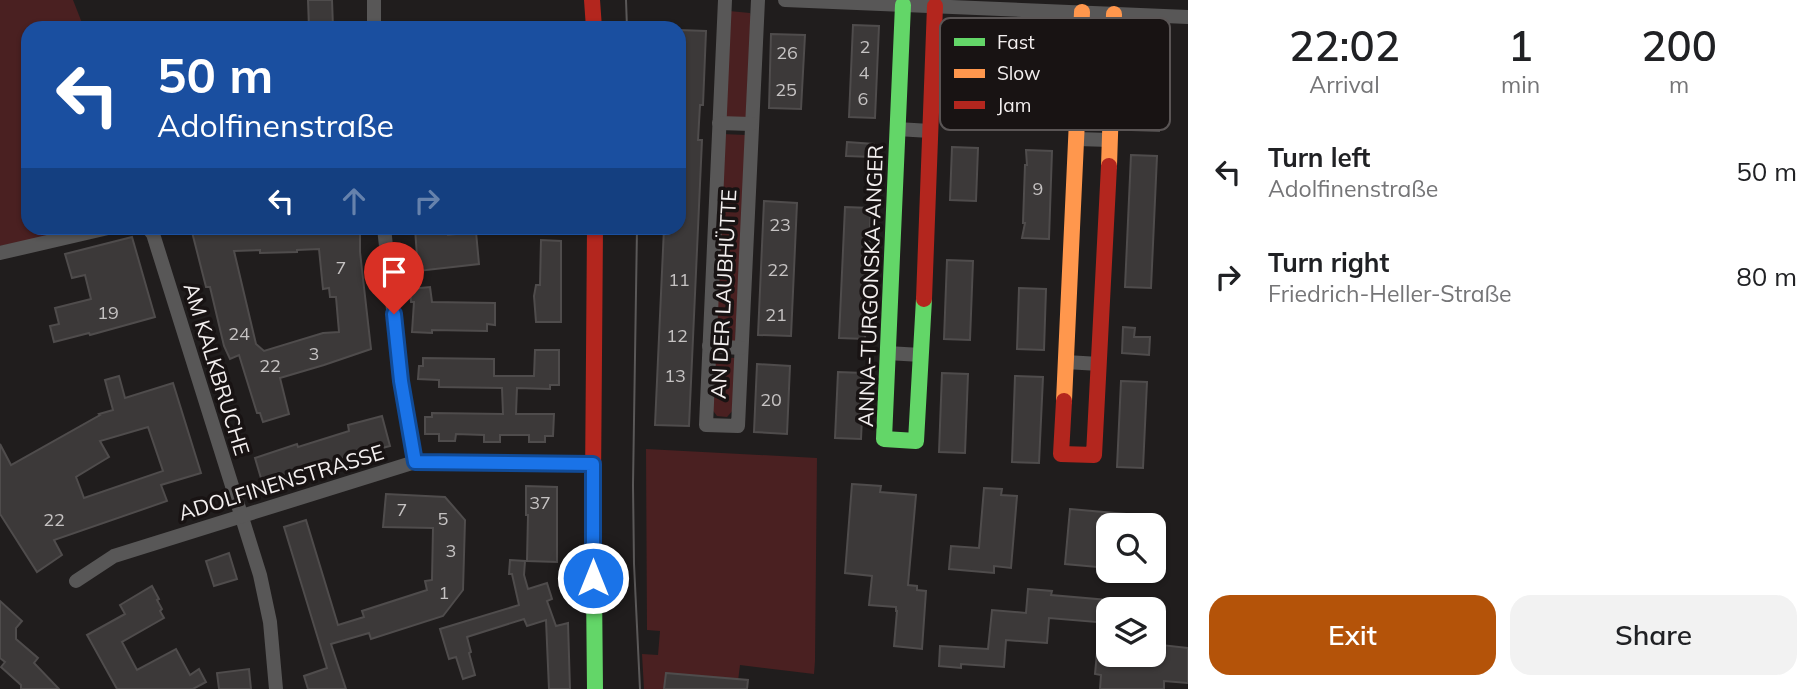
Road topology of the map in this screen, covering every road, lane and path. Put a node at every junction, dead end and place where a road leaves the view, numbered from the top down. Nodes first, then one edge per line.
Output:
1 (374, 0) edge
2 (592, 0) edge
3 (725, 0) edge
4 (758, 0) edge
5 (785, 0) edge
6 (903, 5) junction
7 (935, 6) junction
8 (1082, 12) junction
9 (1114, 14) junction
10 (1188, 17) edge
11 (1082, 18) edge
12 (1114, 18) edge
13 (374, 21) edge
14 (593, 21) edge
15 (719, 123) junction
16 (751, 124) junction
17 (897, 129) junction
18 (1077, 130) edge
19 (1110, 130) edge
20 (930, 131) junction
21 (1077, 139) junction
22 (1110, 140) junction
23 (78, 235) edge
24 (153, 235) edge
25 (385, 235) edge
26 (595, 235) edge
27 (0, 253) edge
28 (709, 346) junction
29 (741, 348) junction
30 (887, 353) junction
31 (921, 355) junction
32 (1066, 362) junction
33 (1099, 364) junction
34 (415, 462) junction
35 (593, 464) junction
36 (240, 516) junction
37 (76, 581) dead end
38 (276, 689) edge
39 (596, 689) edge

1 - 13 street
2 - 14 street
3 - 15 street, AN DER LAUBHÜTTE
4 - 16 street, AN DER LAUBHÜTTE
5 - 6 street
6 - 7 street
6 - 17 street, ANNA-TURGONSKA-ANGER
7 - 8 street
7 - 20 street, ANNA-TURGONSKA-ANGER
8 - 9 street
8 - 11 street
9 - 10 street
9 - 12 street
15 - 16 street
15 - 28 street, AN DER LAUBHÜTTE
16 - 29 street, AN DER LAUBHÜTTE
17 - 20 street
17 - 30 street, ANNA-TURGONSKA-ANGER
18 - 21 street
19 - 22 street
20 - 31 street, ANNA-TURGONSKA-ANGER
21 - 22 street
21 - 32 street
22 - 33 street
23 - 27 street
24 - 36 street, AM KALKBRUCHE
25 - 34 street
26 - 35 street
28 - 29 street
28 - 29 street, AN DER LAUBHÜTTE
30 - 31 street
30 - 31 street, ANNA-TURGONSKA-ANGER
32 - 33 street
32 - 33 street
34 - 35 street, ADOLFINENSTRASSE
34 - 36 street, ADOLFINENSTRASSE
35 - 39 street
36 - 37 street, ADOLFINENSTRASSE
36 - 38 street, AM KALKBRUCHE

